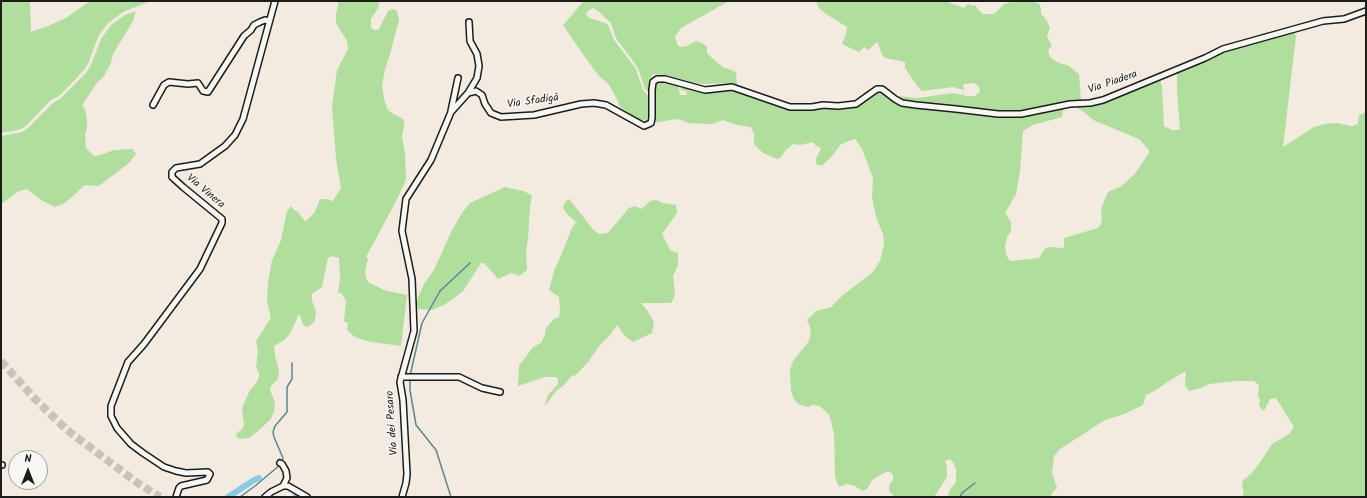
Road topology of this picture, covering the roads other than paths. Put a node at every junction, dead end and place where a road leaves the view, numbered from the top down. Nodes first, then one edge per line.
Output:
1 (275, 1) edge
2 (1366, 11) edge
3 (269, 21) junction
4 (469, 22) dead end
5 (458, 78) dead end
6 (468, 93) junction
7 (864, 98) joint
8 (153, 105) dead end
9 (451, 112) junction
10 (401, 377) junction
11 (500, 392) dead end
12 (281, 464) dead end
13 (283, 486) junction
14 (176, 497) edge
15 (265, 497) edge
16 (307, 497) edge
17 (402, 497) edge

1 - 3 street
2 - 7 street, Via Piadera
3 - 8 street
3 - 14 street, Via Vinera
4 - 6 street
5 - 9 street
6 - 7 street, Via Sfadigà
6 - 9 street
9 - 10 street
10 - 11 street, Via dei Pesaro
10 - 17 street, Via dei Pesaro
12 - 13 street
13 - 15 street
13 - 16 street

